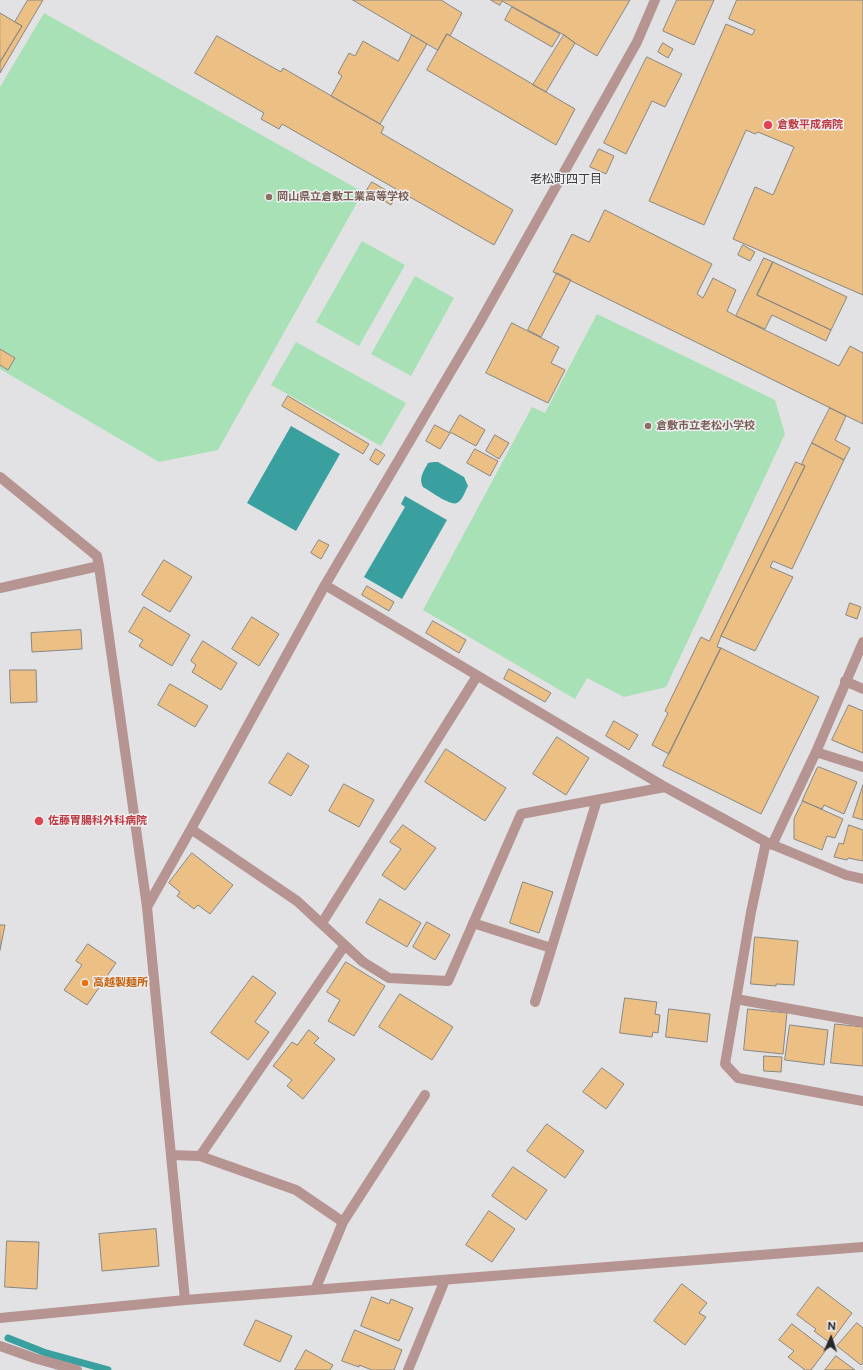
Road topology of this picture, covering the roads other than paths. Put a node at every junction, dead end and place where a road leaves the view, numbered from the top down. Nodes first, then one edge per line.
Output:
1 (655, 0) edge
2 (0, 477) edge
3 (99, 566) junction
4 (325, 585) junction
5 (0, 588) edge
6 (863, 642) edge
7 (477, 676) junction
8 (845, 681) junction
9 (863, 689) edge
10 (816, 752) junction
11 (863, 767) edge
12 (665, 787) junction
13 (597, 800) junction
14 (191, 829) junction
15 (769, 844) junction
16 (863, 879) edge
17 (147, 907) junction
18 (322, 923) junction
19 (473, 923) junction
20 (345, 945) junction
21 (551, 948) junction
22 (736, 999) junction
23 (535, 1002) dead end
24 (863, 1022) edge
25 (425, 1094) dead end
26 (863, 1101) edge
27 (171, 1155) junction
28 (200, 1156) junction
29 (343, 1222) junction
30 (863, 1247) edge
31 (445, 1280) junction
32 (315, 1290) junction
33 (185, 1300) junction
34 (0, 1318) edge
35 (0, 1346) edge
36 (77, 1370) edge
37 (408, 1370) edge

1 - 4 street
2 - 3 street
3 - 5 street
3 - 17 street
4 - 7 street
4 - 14 street
6 - 8 street
7 - 12 street
7 - 18 street
8 - 9 street
8 - 10 street
10 - 11 street
10 - 15 street
12 - 13 street
12 - 15 street
13 - 19 street
13 - 21 street
14 - 17 street
14 - 18 street
15 - 16 street
15 - 22 street
17 - 27 street
18 - 20 street
19 - 20 street
19 - 21 street
20 - 28 street
21 - 23 street
22 - 24 street
22 - 26 street
25 - 29 street
27 - 28 street
27 - 33 street
28 - 29 street
29 - 32 street
30 - 31 street
31 - 32 street
31 - 37 street
32 - 33 street
33 - 34 street
35 - 36 street

